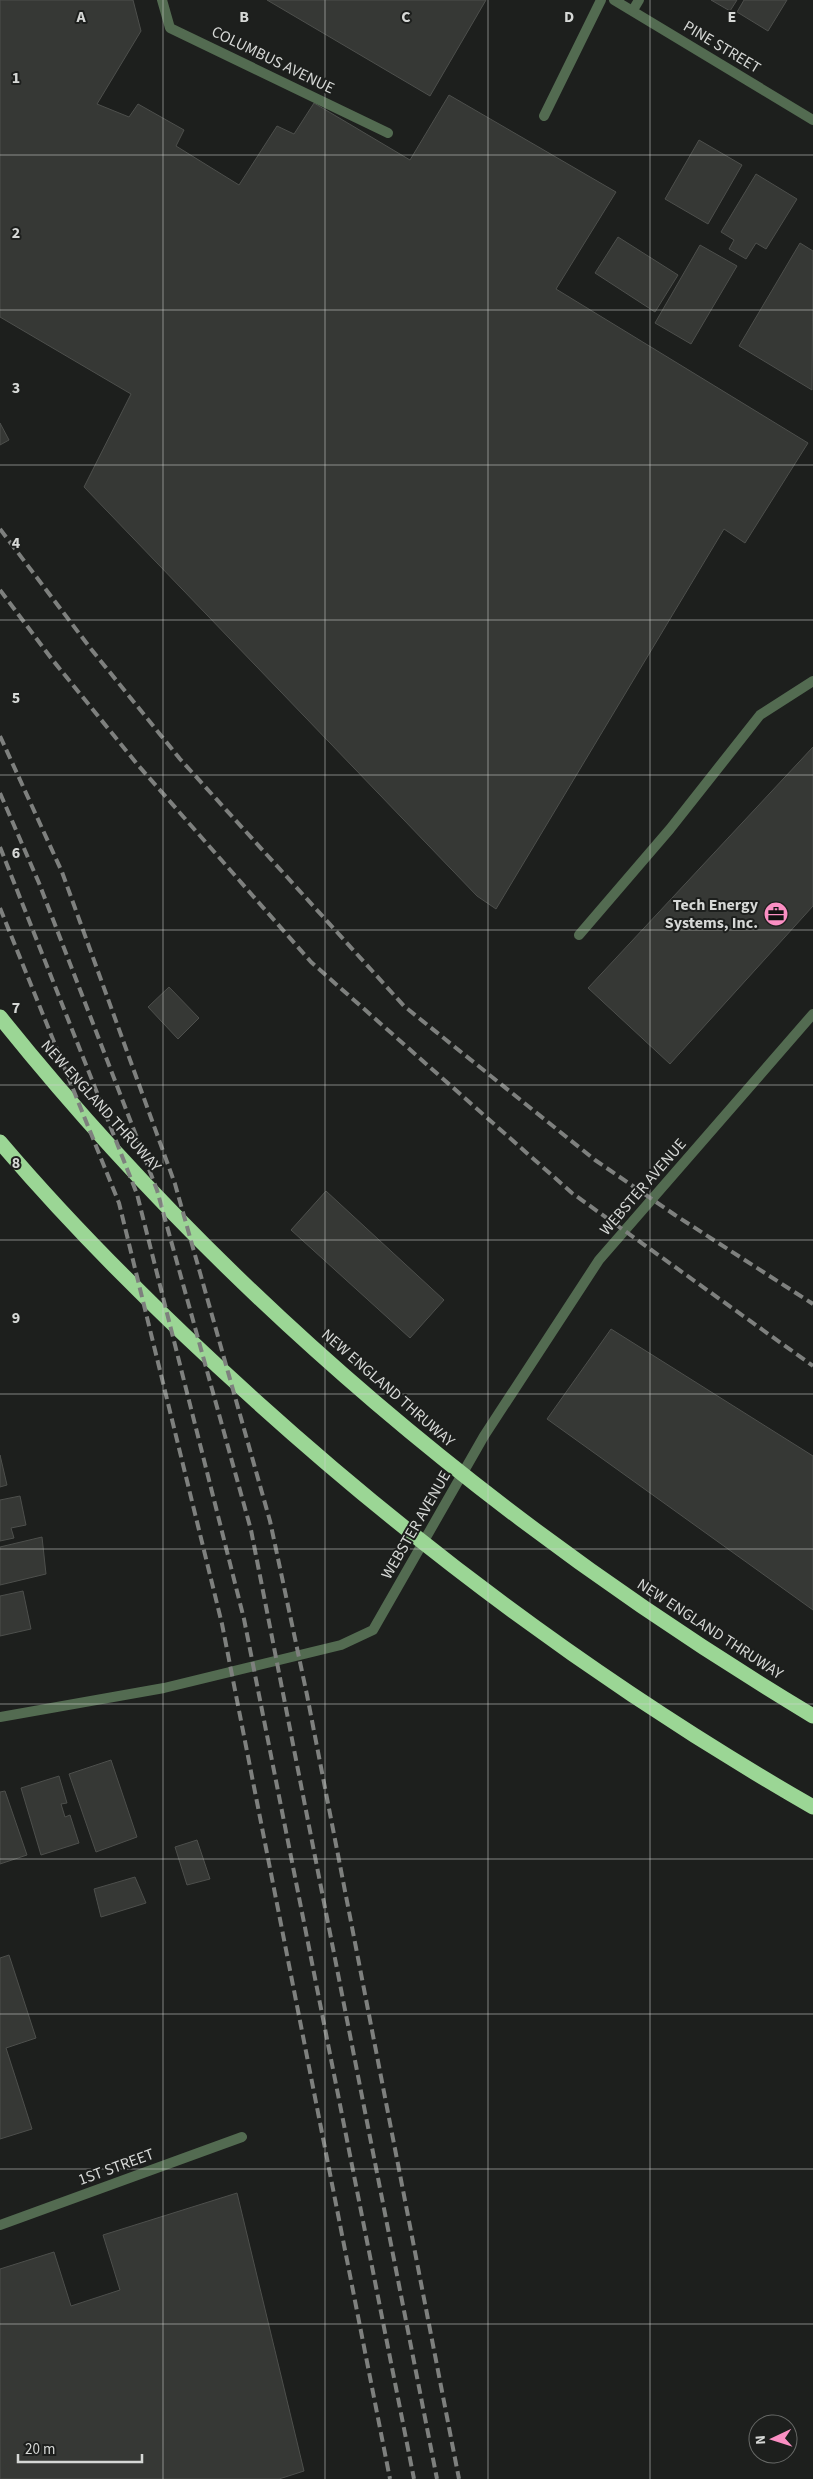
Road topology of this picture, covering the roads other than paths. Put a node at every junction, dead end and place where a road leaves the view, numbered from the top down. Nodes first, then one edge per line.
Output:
1 (162, 0) edge
2 (600, 0) edge
3 (614, 0) edge
4 (639, 0) edge
5 (633, 10) junction
6 (544, 116) dead end
7 (813, 120) edge
8 (388, 133) dead end
9 (813, 681) edge
10 (578, 934) dead end
11 (813, 1014) edge
12 (0, 1017) edge
13 (3, 1146) edge
14 (813, 1716) edge
15 (0, 1717) edge
16 (813, 1807) edge
17 (242, 2137) dead end
18 (0, 2225) edge

1 - 8 street, COLUMBUS AVENUE
2 - 6 street
3 - 5 street, PINE STREET
4 - 5 street
5 - 7 street, PINE STREET
9 - 10 street
11 - 15 street, WEBSTER AVENUE
12 - 14 highway, NEW ENGLAND THRUWAY
13 - 16 highway
17 - 18 street, 1ST STREET

